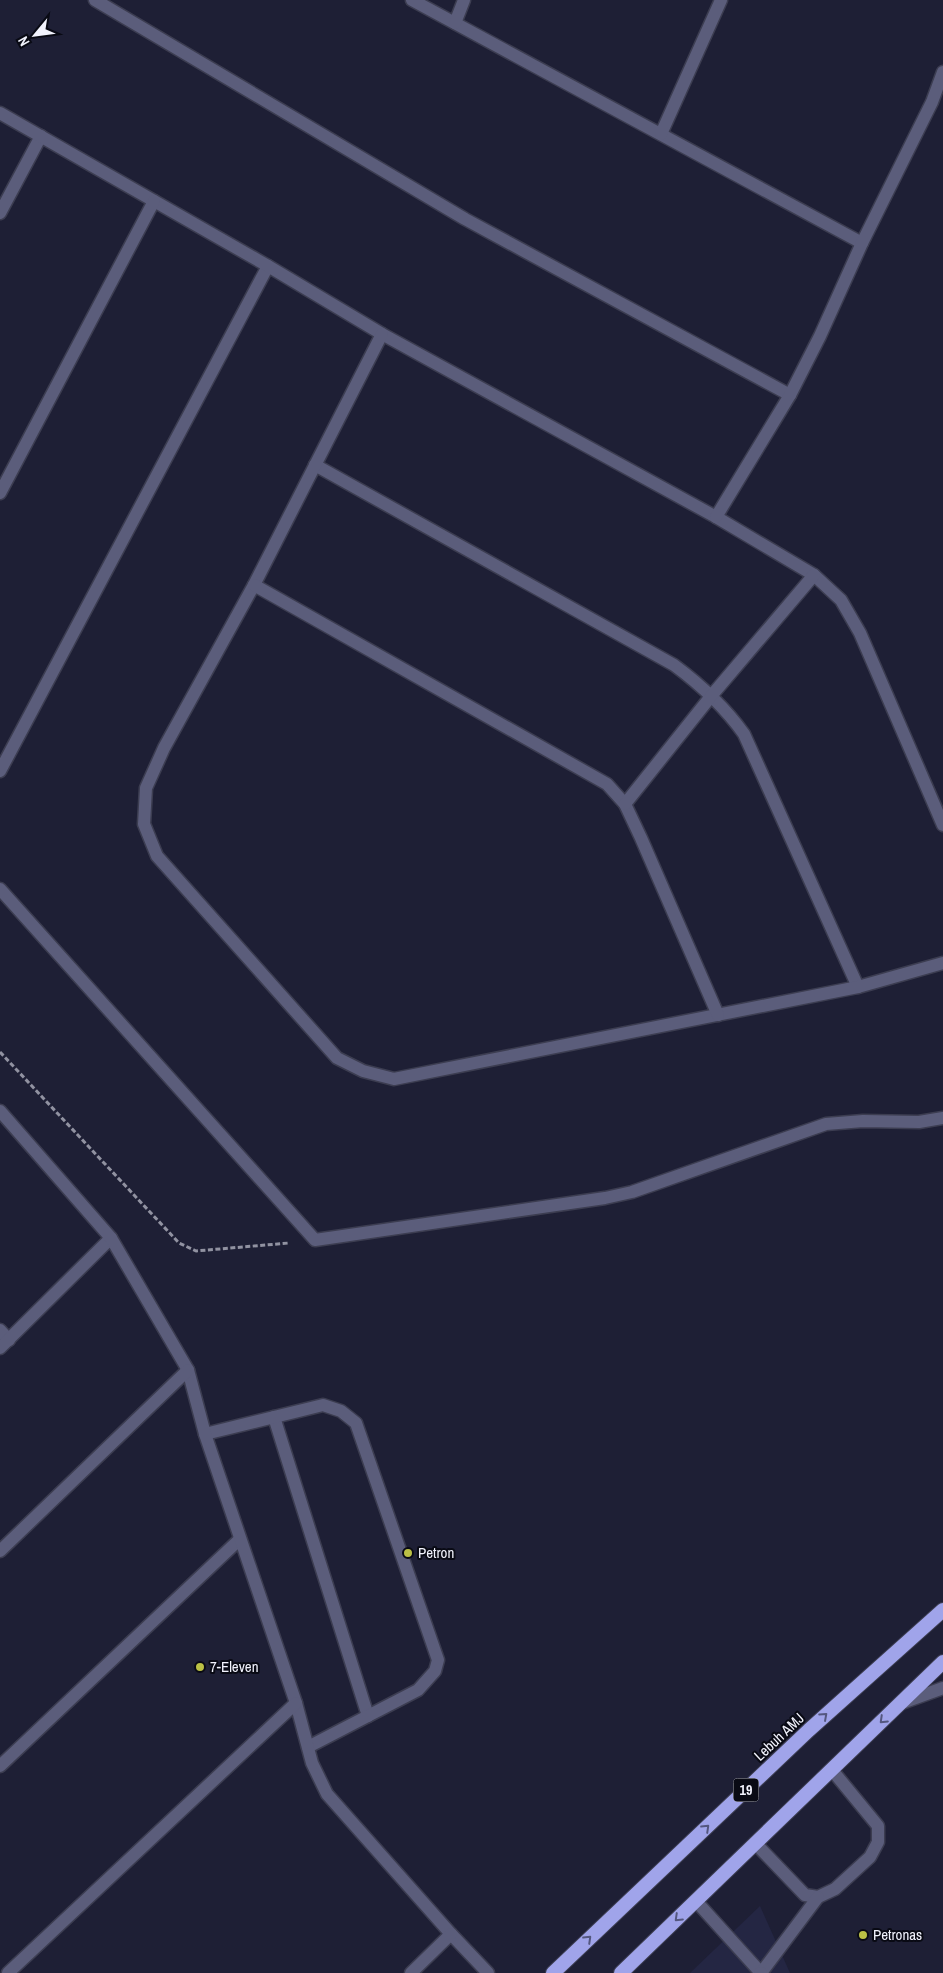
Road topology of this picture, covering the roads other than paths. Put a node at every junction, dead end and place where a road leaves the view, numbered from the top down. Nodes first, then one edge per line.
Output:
1 (95, 0) edge
2 (412, 0) edge
3 (464, 0) edge
4 (720, 0) edge
5 (455, 23) junction
6 (943, 72) edge
7 (938, 105) edge
8 (0, 113) edge
9 (661, 134) junction
10 (41, 136) junction
11 (154, 201) junction
12 (0, 213) edge
13 (862, 244) junction
14 (268, 266) junction
15 (382, 334) junction
16 (790, 396) junction
17 (315, 465) junction
18 (0, 493) edge
19 (716, 517) junction
20 (814, 575) junction
21 (254, 585) junction
22 (712, 695) junction
23 (0, 771) edge
24 (625, 804) junction
25 (943, 825) edge
26 (0, 889) edge
27 (943, 963) edge
28 (858, 986) junction
29 (718, 1015) junction
30 (0, 1111) edge
31 (943, 1118) edge
32 (111, 1238) junction
33 (3, 1339) edge
34 (188, 1370) junction
35 (274, 1417) junction
36 (204, 1434) junction
37 (240, 1539) junction
38 (0, 1550) edge
39 (943, 1610) edge
40 (943, 1662) edge
41 (943, 1688) edge
42 (296, 1703) junction
43 (899, 1704) junction
44 (368, 1716) junction
45 (308, 1747) junction
46 (0, 1766) edge
47 (832, 1770) junction
48 (756, 1843) junction
49 (818, 1897) junction
50 (696, 1901) junction
51 (451, 1934) junction
52 (8, 1973) edge
53 (411, 1973) edge
54 (488, 1973) edge
55 (553, 1973) edge
56 (621, 1973) edge
57 (761, 1973) edge

1 - 16 street
2 - 5 street
3 - 5 street
4 - 9 street
5 - 9 street
6 - 7 street
7 - 13 street
8 - 10 street
9 - 13 street
10 - 11 street
10 - 12 street
11 - 14 street
11 - 18 street
13 - 16 street
14 - 15 street
14 - 23 street
15 - 17 street
15 - 19 street
16 - 19 street
17 - 21 street
17 - 22 street
19 - 20 street
20 - 22 street
20 - 25 street
21 - 24 street
21 - 29 street
22 - 24 street
22 - 28 street
24 - 29 street
26 - 31 street
27 - 28 street
28 - 29 street
30 - 32 street
32 - 33 street
32 - 34 street
34 - 36 street
34 - 38 street
35 - 36 street
35 - 44 street
35 - 44 street
36 - 37 street
37 - 42 street
37 - 46 street
55 -> 39 highway, Lebuh AMJ / 19
40 - 43 highway
41 - 43 street
42 - 45 street
42 - 52 street
43 -> 47 highway
44 - 45 street
45 - 51 street
47 - 48 highway
47 - 49 street
48 - 49 street
48 - 50 highway
49 - 57 street
50 -> 56 highway
50 - 57 street
51 - 53 street
51 - 54 street

